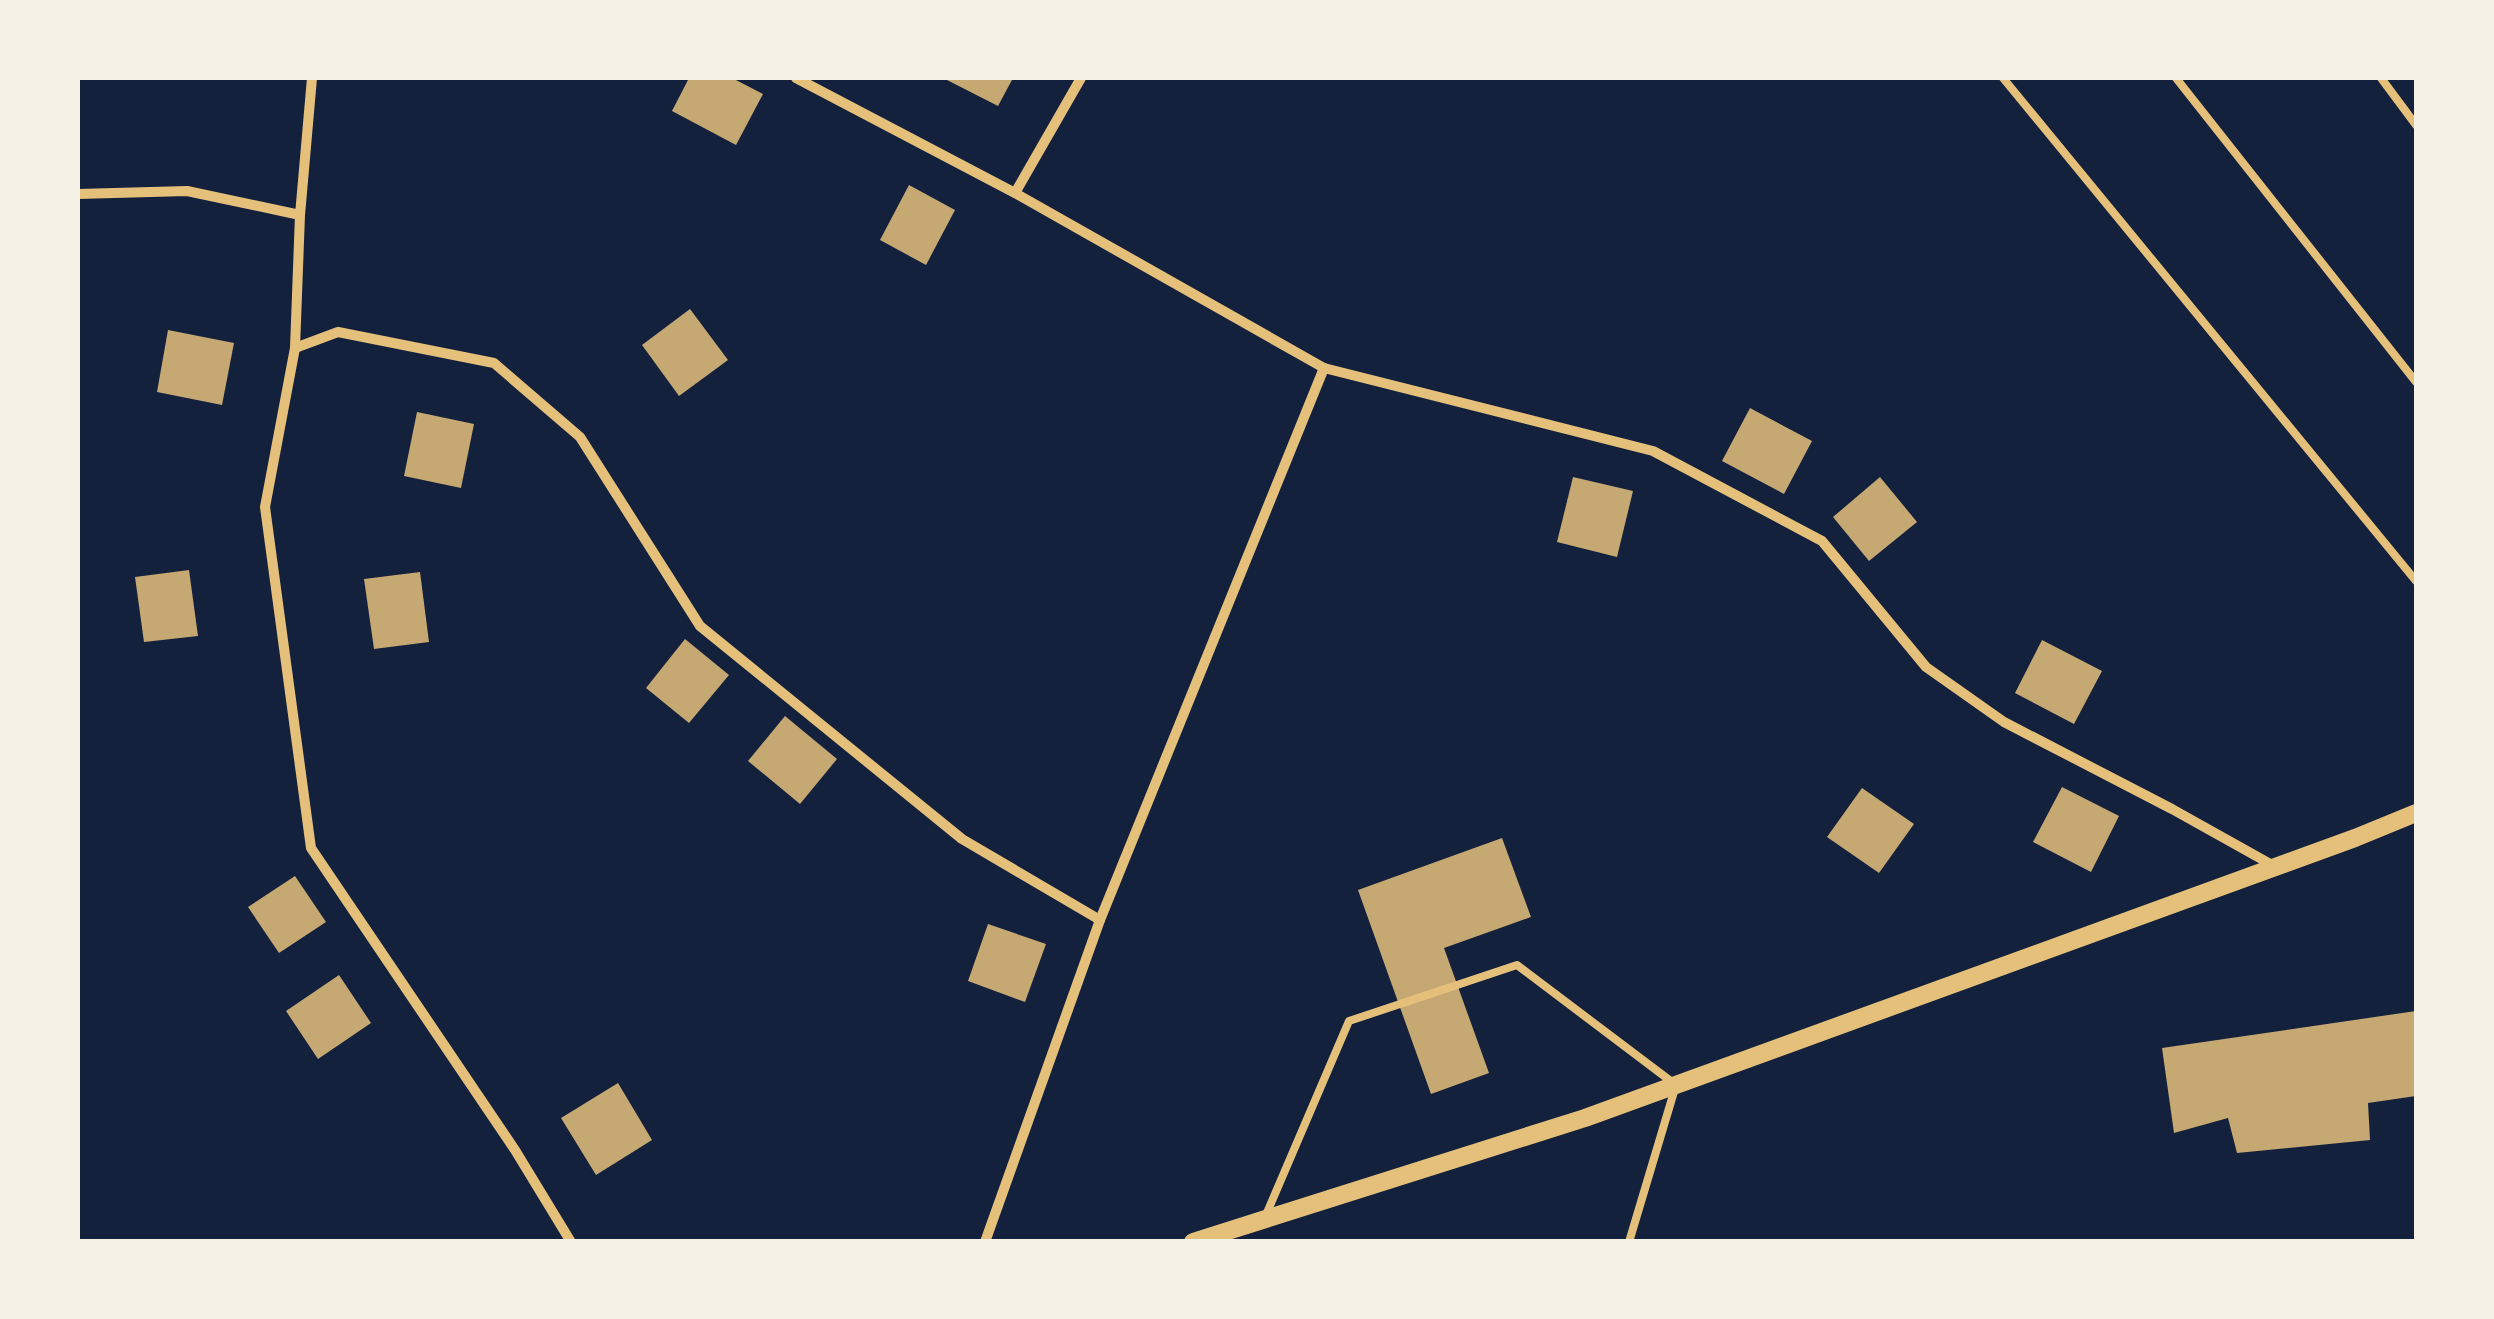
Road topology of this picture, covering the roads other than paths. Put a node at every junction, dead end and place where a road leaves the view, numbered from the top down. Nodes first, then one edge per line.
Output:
1 (312, 78) edge
2 (796, 78) edge
3 (1081, 78) edge
4 (2002, 78) edge
5 (2176, 78) edge
6 (2381, 78) edge
7 (2416, 125) edge
8 (1015, 193) junction
9 (78, 194) edge
10 (300, 215) junction
11 (295, 348) junction
12 (1324, 368) junction
13 (2416, 382) edge
14 (2416, 581) edge
15 (2416, 813) edge
16 (2276, 867) junction
17 (1100, 920) junction
18 (1676, 1085) junction
19 (1264, 1219) junction
20 (571, 1242) edge
21 (985, 1242) edge
22 (1193, 1242) edge
23 (1629, 1242) edge

1 - 10 street
2 - 8 street
3 - 8 street
4 - 14 lane
5 - 13 lane
6 - 7 lane
8 - 12 street
9 - 10 street
10 - 11 street
11 - 17 street
11 - 20 street
12 - 16 street
12 - 17 street
15 - 16 street
16 - 18 street
17 - 21 street
18 - 19 street
18 - 19 lane
18 - 23 lane
19 - 22 street

